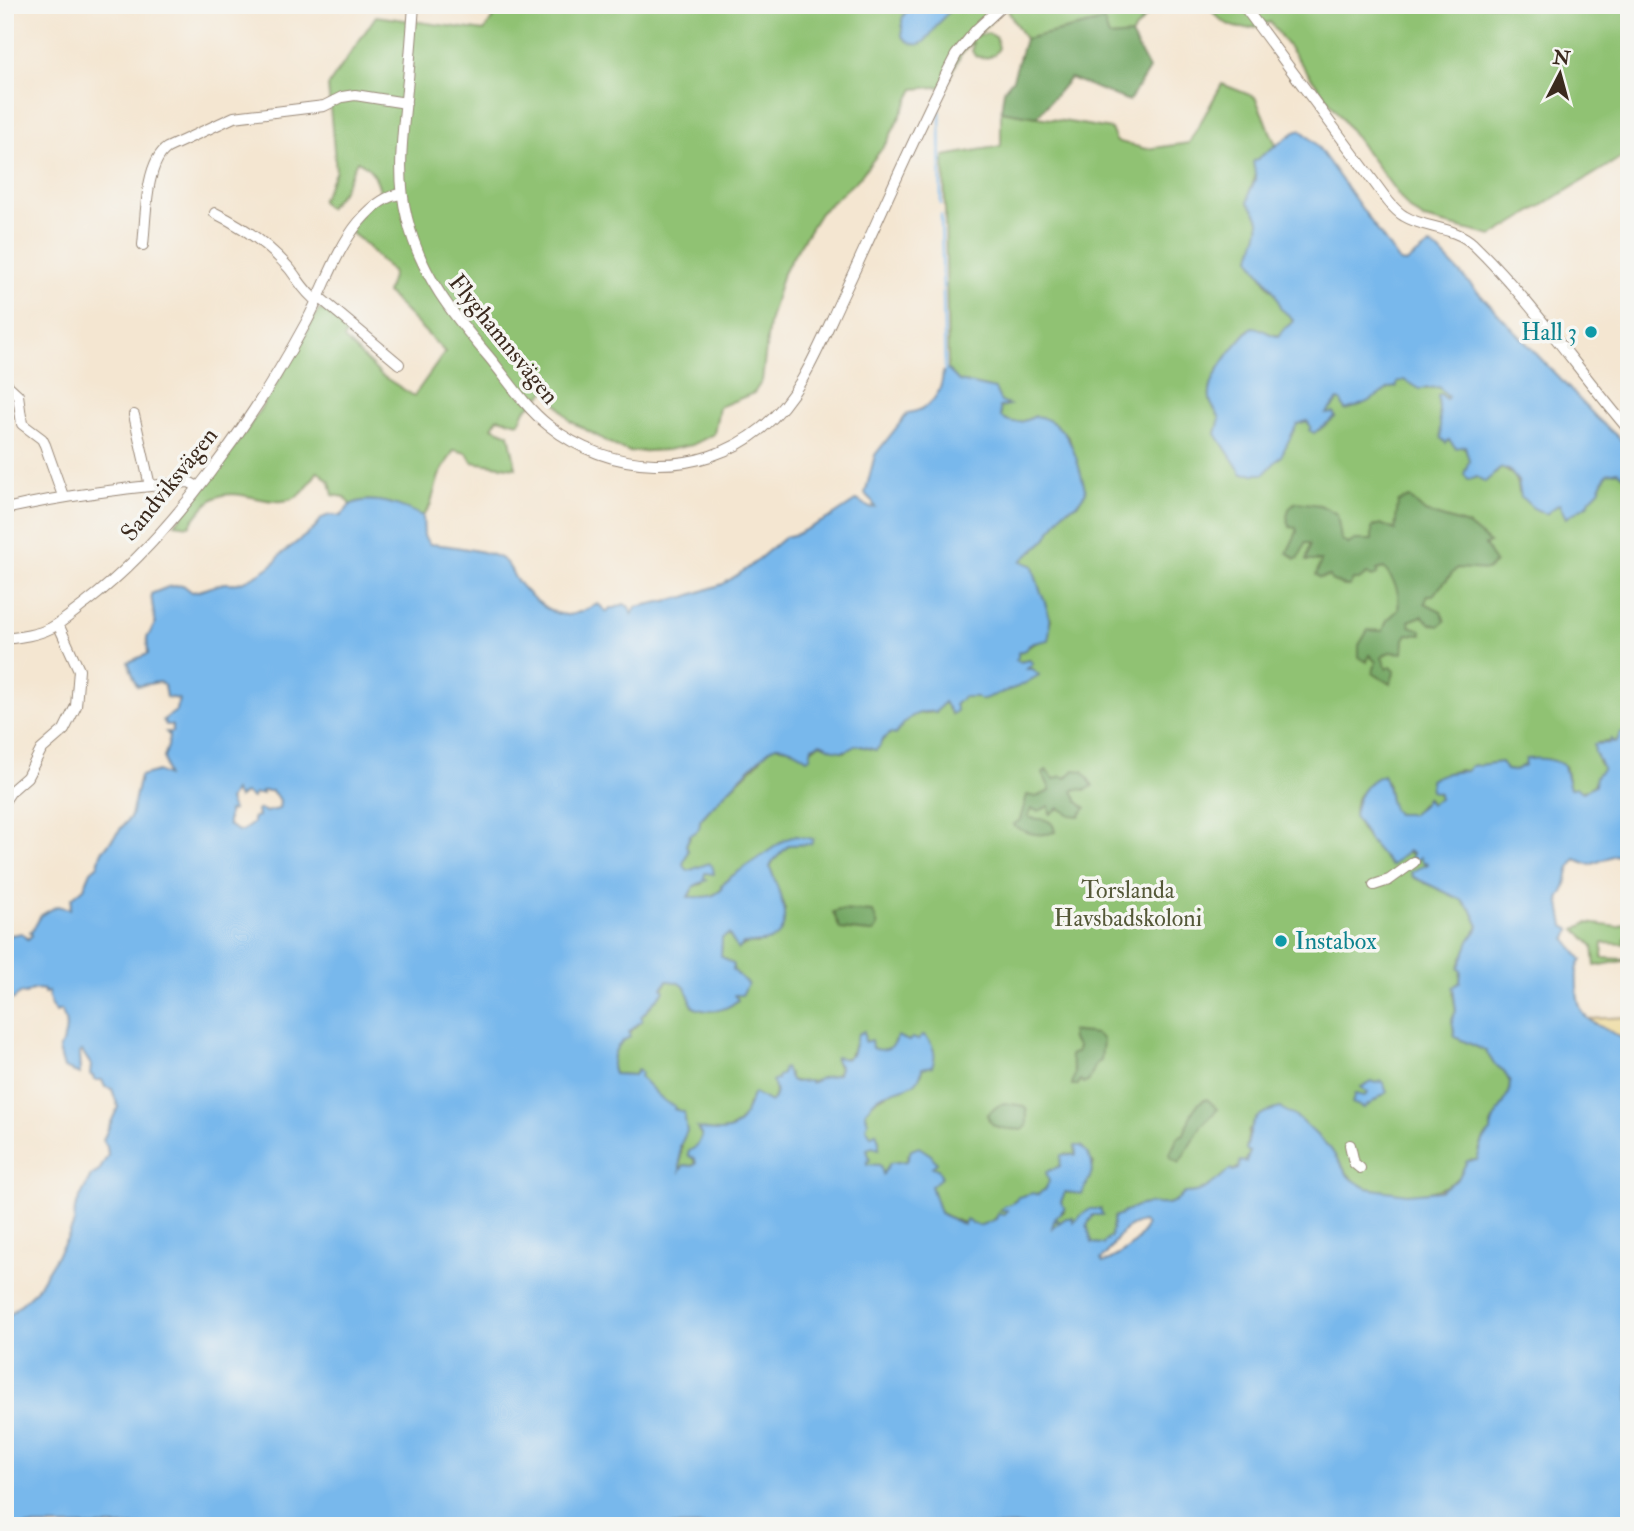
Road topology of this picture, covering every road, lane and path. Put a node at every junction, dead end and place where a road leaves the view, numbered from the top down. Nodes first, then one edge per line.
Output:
1 (414, 5) edge
2 (1003, 5) edge
3 (1243, 5) edge
4 (406, 103) junction
5 (402, 194) junction
6 (215, 213) dead end
7 (143, 245) dead end
8 (318, 299) junction
9 (399, 364) dead end
10 (5, 383) edge
11 (134, 415) dead end
12 (1629, 430) edge
13 (150, 486) junction
14 (198, 487) junction
15 (63, 496) junction
16 (5, 509) edge
17 (58, 624) junction
18 (5, 639) edge
19 (5, 800) edge
20 (1414, 862) dead end
21 (1374, 885) dead end
22 (1350, 1146) dead end
23 (1360, 1168) dead end

1 - 4 street, Flyghamnsvägen
2 - 5 street, Flyghamnsvägen
3 - 12 street
4 - 5 street, Flyghamnsvägen
4 - 7 street
5 - 8 street, Sandviksvägen
6 - 8 street
8 - 9 street
8 - 14 street, Sandviksvägen
10 - 15 street
11 - 13 street
13 - 14 street
13 - 15 street
14 - 17 street, Sandviksvägen
15 - 16 street
17 - 18 street, Sandviksvägen
17 - 19 street
20 - 21 street
22 - 23 street

